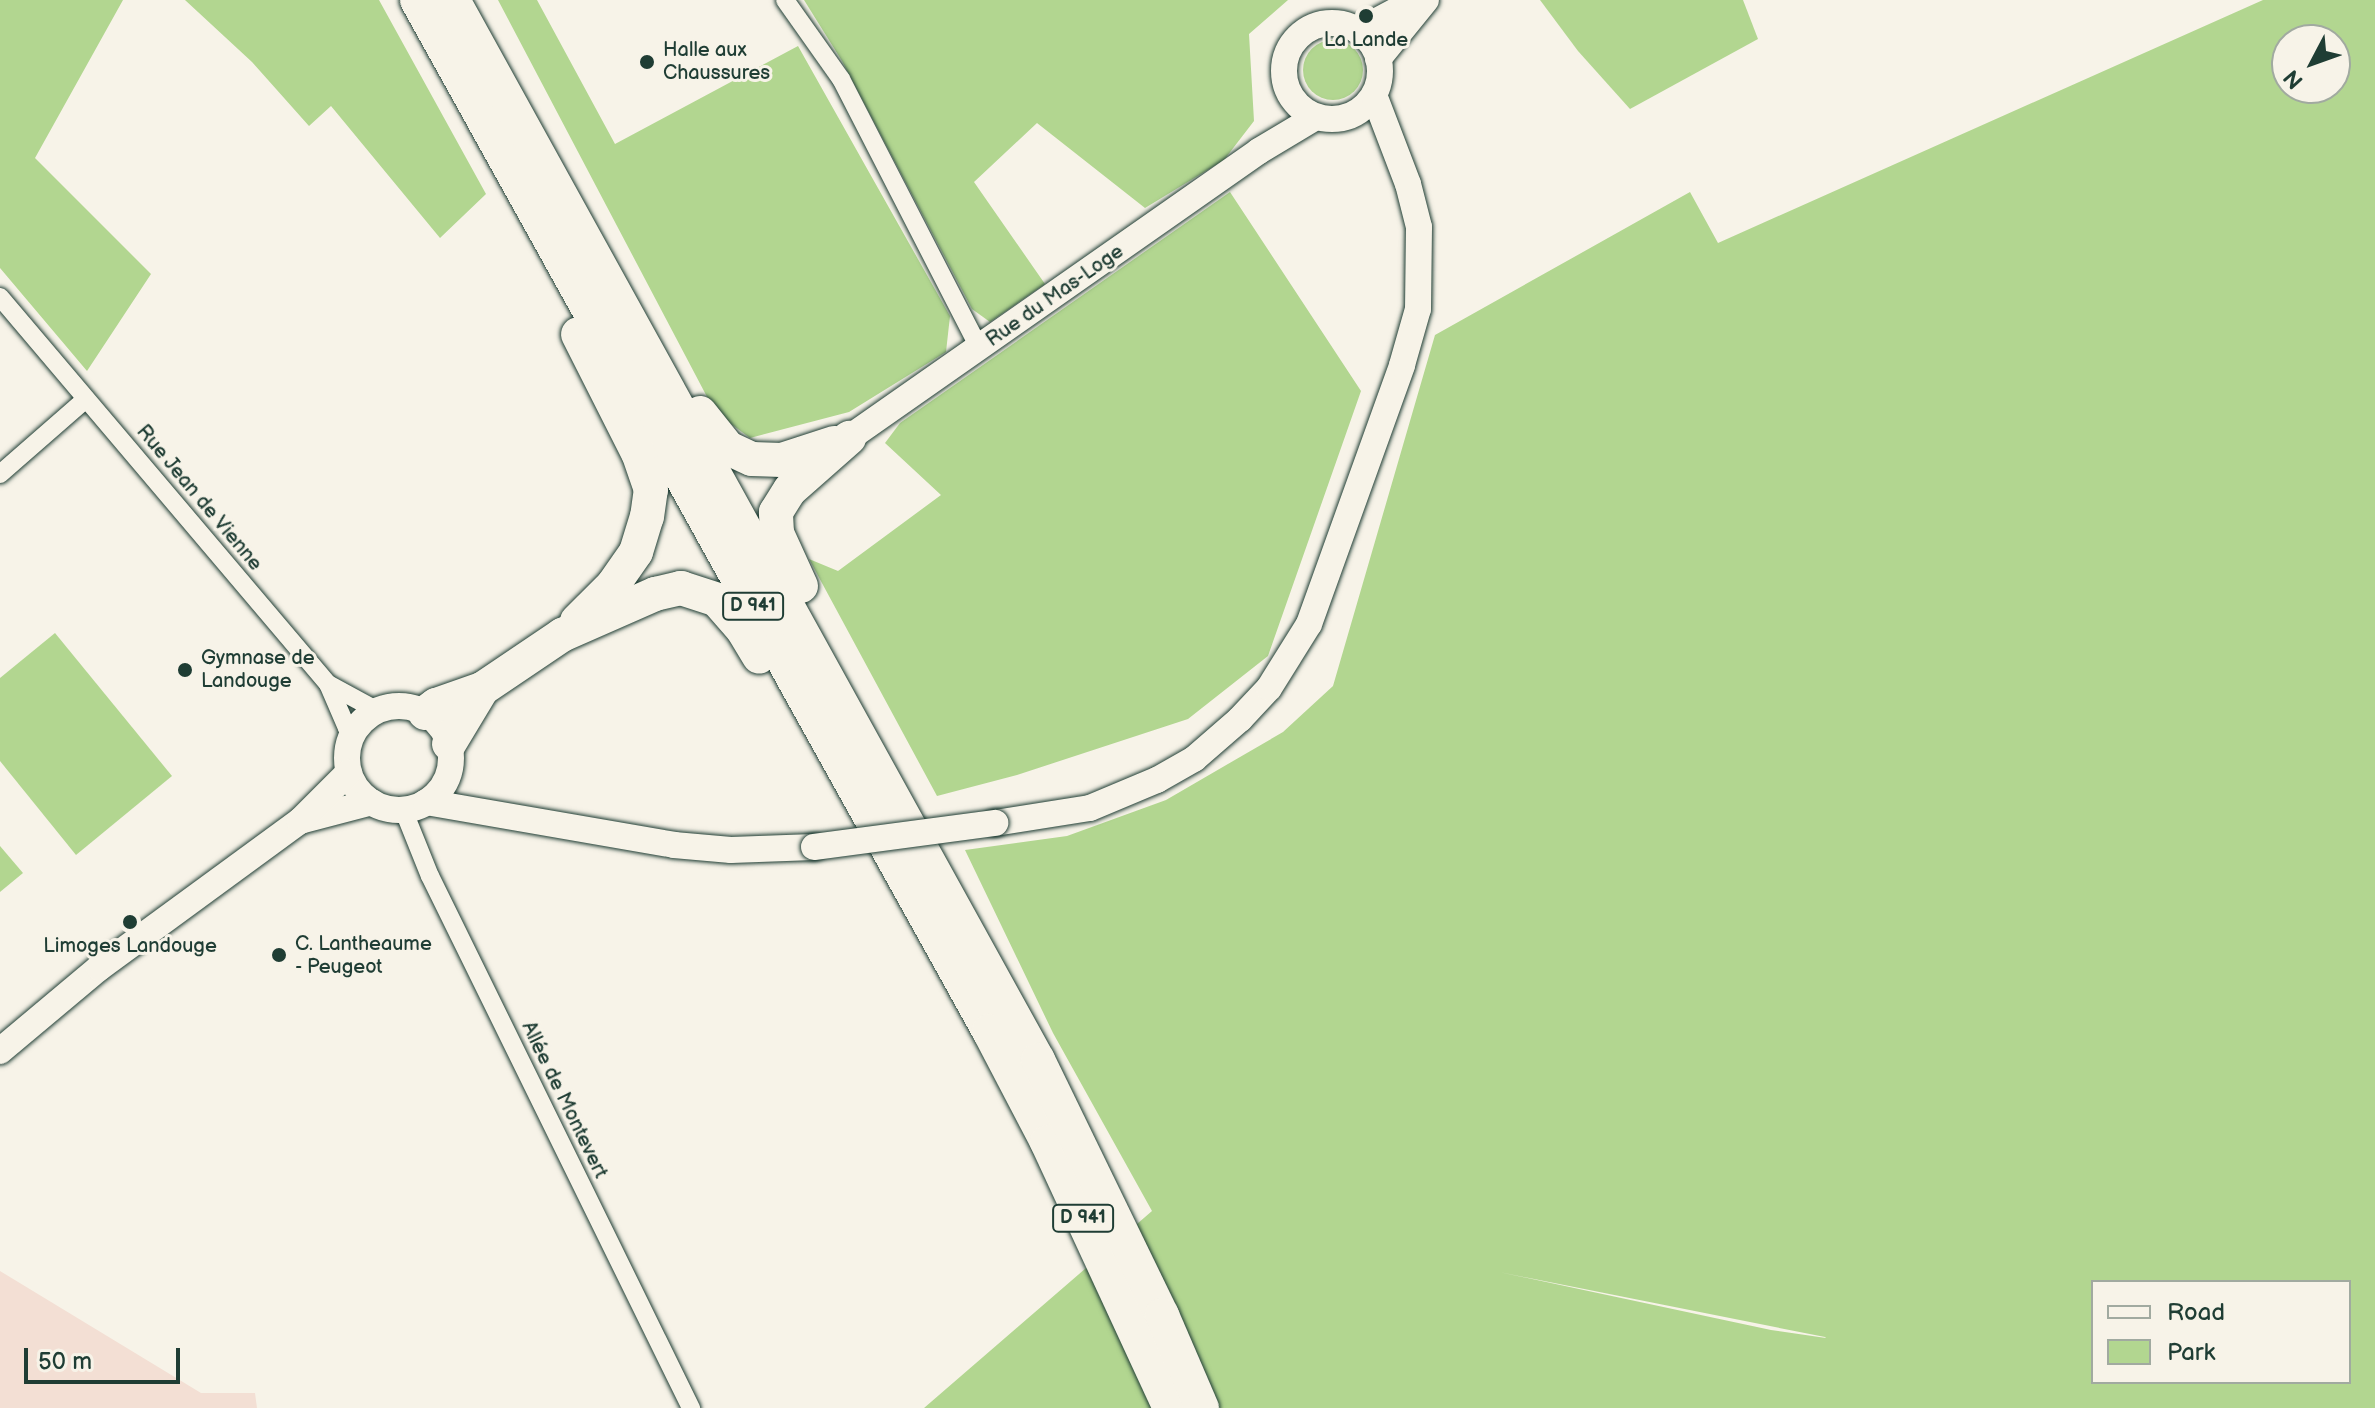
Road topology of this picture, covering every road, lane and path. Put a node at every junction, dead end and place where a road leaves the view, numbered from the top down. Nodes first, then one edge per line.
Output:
1 (417, 0) edge
2 (453, 0) edge
3 (785, 0) edge
4 (1416, 0) edge
5 (1426, 0) edge
6 (1358, 31) junction
7 (1378, 59) junction
8 (1288, 92) junction
9 (1374, 95) junction
10 (1316, 117) junction
11 (1347, 117) junction
12 (1392, 135) junction
13 (1259, 151) junction
14 (518, 182) junction
15 (613, 289) junction
16 (0, 297) edge
17 (980, 350) junction
18 (86, 399) junction
19 (849, 438) junction
20 (0, 474) edge
21 (562, 635) junction
22 (328, 684) junction
23 (482, 689) junction
24 (378, 711) junction
25 (425, 713) junction
26 (353, 734) junction
27 (450, 752) junction
28 (870, 756) junction
29 (349, 772) junction
30 (372, 802) junction
31 (415, 806) junction
32 (476, 809) junction
33 (300, 821) junction
34 (989, 1031) junction
35 (0, 1051) edge
36 (691, 1408) edge
37 (1170, 1408) edge
38 (1202, 1408) edge

1 - 14 highway, D 941
2 - 15 highway, D 941
3 - 17 street
4 - 6 main road
5 - 7 main road
6 - 7 main road
6 - 8 main road
7 - 9 main road
8 - 10 main road
8 - 13 main road, Rue du Mas-Loge
9 - 11 main road
9 - 12 main road
10 - 11 main road
10 - 13 main road, Rue du Mas-Loge
11 - 12 main road
12 - 32 main road, bridge
13 - 17 main road, Rue du Mas-Loge
14 - 21 highway
14 - 34 highway, D 941
15 - 19 highway
15 - 28 highway, D 941
16 - 18 street, Rue Jean de Vienne
17 - 19 main road, Rue du Mas-Loge
18 - 20 street
18 - 22 street, Rue Jean de Vienne
19 - 28 highway
21 - 23 highway
21 - 34 highway
22 - 24 street
22 - 26 street, Rue Jean de Vienne
23 - 25 highway
23 - 27 highway
24 - 25 main road
24 - 26 main road
25 - 27 main road
26 - 29 main road
27 - 31 main road
27 - 32 main road
28 - 38 highway, D 941
29 - 30 main road
29 - 33 main road
30 - 31 main road
30 - 33 main road
31 - 32 main road
31 - 36 street, Allée de Montevert
33 - 35 main road
34 - 37 highway, D 941

